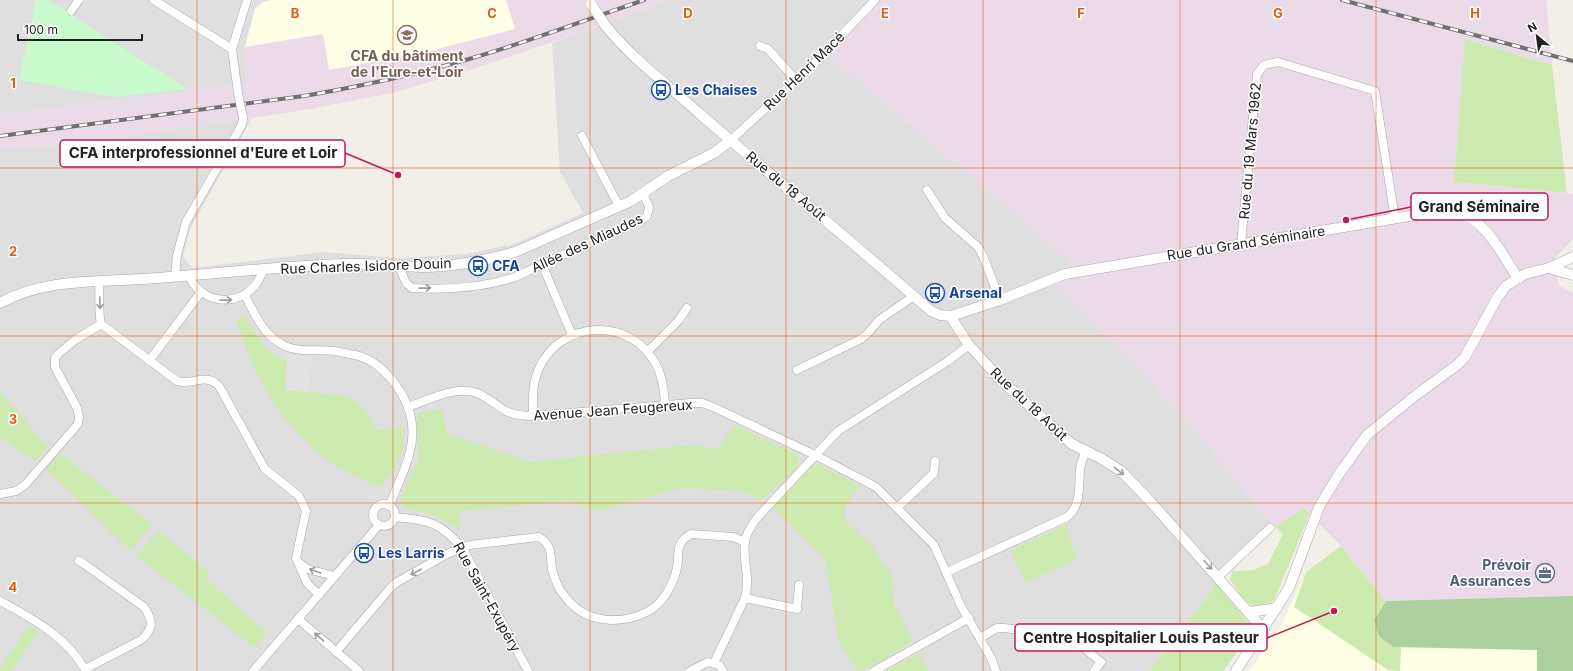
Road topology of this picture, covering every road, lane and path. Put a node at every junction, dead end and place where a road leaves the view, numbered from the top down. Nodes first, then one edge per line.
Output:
1 (79, 0) edge
2 (154, 0) edge
3 (247, 0) edge
4 (875, 0) edge
5 (590, 2) edge
6 (71, 11) dead end
7 (762, 44) dead end
8 (232, 50) junction
9 (796, 80) junction
10 (582, 136) dead end
11 (731, 140) junction
12 (927, 190) dead end
13 (643, 193) junction
14 (619, 206) junction
15 (1395, 219) junction
16 (1241, 244) junction
17 (1573, 257) edge
18 (542, 264) junction
19 (399, 266) junction
20 (1549, 268) junction
21 (262, 269) junction
22 (1573, 275) edge
23 (189, 276) junction
24 (175, 277) junction
25 (1518, 278) junction
26 (99, 282) junction
27 (201, 292) junction
28 (244, 295) junction
29 (914, 296) junction
30 (1000, 300) junction
31 (0, 303) edge
32 (687, 308) dead end
33 (951, 316) junction
34 (101, 324) junction
35 (572, 334) junction
36 (969, 345) junction
37 (647, 352) junction
38 (150, 361) junction
39 (797, 370) dead end
40 (665, 405) junction
41 (408, 407) junction
42 (533, 416) junction
43 (1086, 450) junction
44 (816, 455) junction
45 (935, 461) dead end
46 (0, 494) edge
47 (389, 506) junction
48 (897, 508) junction
49 (395, 517) junction
50 (379, 525) junction
51 (1270, 528) dead end
52 (745, 542) junction
53 (463, 549) junction
54 (79, 561) dead end
55 (298, 562) junction
56 (946, 572) junction
57 (334, 576) junction
58 (1218, 577) junction
59 (798, 584) dead end
60 (319, 594) junction
61 (745, 598) junction
62 (0, 601) edge
63 (1276, 608) junction
64 (1250, 612) junction
65 (968, 618) junction
66 (298, 619) junction
67 (1264, 630) junction
68 (980, 638) junction
69 (336, 652) junction
70 (714, 663) junction
71 (86, 670) edge
72 (253, 671) edge
73 (359, 671) edge
74 (528, 671) edge
75 (690, 671) edge
76 (723, 671) edge
77 (874, 671) edge
78 (996, 671) edge
79 (1094, 671) edge
80 (1236, 671) edge

1 - 6 street
2 - 8 street
3 - 8 street
4 - 9 street, Rue Henri Macé
5 - 11 street, Rue du 18 Août, bridge
7 - 9 street
8 - 24 street, bridge
9 - 11 street, Rue Henri Macé
10 - 14 street
11 - 13 street, Rue Charles Isidore Douin
11 - 29 street, Rue du 18 Août
12 - 30 street
13 - 14 street, Rue Charles Isidore Douin
13 - 18 street, Allée des Miaudes
14 - 19 street, Rue Charles Isidore Douin
15 - 16 street, Rue du Grand Séminaire
15 - 16 street, Rue du 19 Mars 1962
15 - 25 street, Rue du Grand Séminaire
16 - 30 street, Rue du Grand Séminaire
17 - 20 street
19 -> 18 street, Allée des Miaudes
18 - 35 street
19 - 21 street, Rue Charles Isidore Douin
20 - 22 street
20 - 25 street
21 - 23 street, Rue Charles Isidore Douin
21 - 28 street
23 - 24 street, Rue Charles Isidore Douin
23 - 27 street
24 - 26 street, Rue Charles Isidore Douin
25 - 63 street
26 - 31 street, Rue Charles Isidore Douin
26 -> 34 street
27 -> 28 street
27 - 38 street
28 - 41 street
29 - 33 street, Rue du 18 Août
29 - 39 street
30 - 33 street, Rue du Grand Séminaire
32 - 37 street
33 - 36 street, Rue du 18 Août
34 - 38 street
34 - 46 street
35 - 37 street
35 - 42 street
36 - 43 street, Rue du 18 Août
36 - 44 street
37 - 40 street
38 - 55 street
40 - 42 street, Avenue Jean Feugereux
40 - 44 street, Avenue Jean Feugereux
41 - 42 street, Avenue Jean Feugereux
41 - 47 street
43 - 56 street
43 -> 58 street, Rue du 18 Août
44 - 48 street, Avenue Jean Feugereux
44 - 52 street
45 - 48 street
47 - 49 street
47 - 50 street
48 - 56 street, Avenue Jean Feugereux
49 - 50 street
49 - 53 street, Rue Saint-Exupéry
50 - 57 street
51 - 58 street
52 - 53 street
52 - 61 street
53 -> 69 street
53 - 74 street, Rue Saint-Exupéry
54 - 71 street
57 -> 55 street
55 - 60 street
56 - 65 street, Avenue Jean Feugereux
57 - 60 street
58 - 64 street, Rue du 18 Août
59 - 61 street
60 - 66 street
61 - 70 street
62 - 71 street
63 - 64 street
63 - 67 street
64 - 67 street, Rue du 18 Août
65 - 68 street, Avenue Jean Feugereux
65 - 77 street
69 -> 66 street
66 - 72 street
67 - 80 street
68 - 78 street, Avenue Jean Feugereux
68 - 79 street
69 - 73 street
70 - 75 street
70 - 76 street

